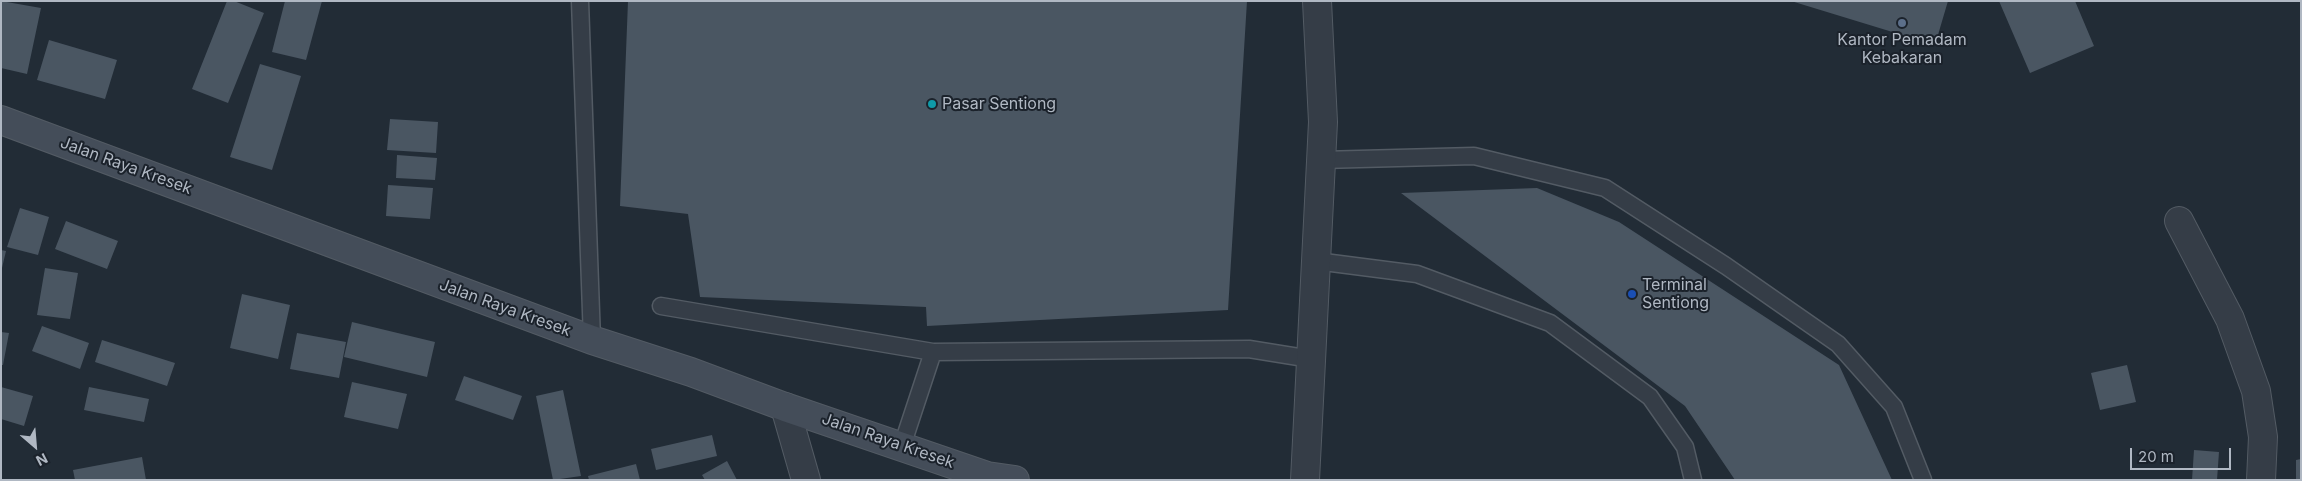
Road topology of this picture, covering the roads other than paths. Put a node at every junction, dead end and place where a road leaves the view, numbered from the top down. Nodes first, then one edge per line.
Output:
1 (580, 1) edge
2 (1317, 1) edge
3 (1, 120) edge
4 (1321, 160) junction
5 (2179, 220) dead end
6 (1316, 260) junction
7 (661, 306) dead end
8 (592, 340) junction
9 (933, 352) junction
10 (1311, 359) junction
11 (785, 407) junction
12 (902, 446) junction
13 (806, 480) edge
14 (1015, 480) edge
15 (1305, 480) edge
16 (1693, 480) edge
17 (1923, 480) edge
18 (2260, 480) edge

1 - 8 lane
2 - 4 street
3 - 8 main road, Jalan Raya Kresek
4 - 6 street
4 - 17 lane
5 - 18 street
6 - 10 street
6 - 16 lane
7 - 9 lane
8 - 11 main road, Jalan Raya Kresek
9 - 10 lane
9 - 12 lane
10 - 15 street
11 - 12 main road, Jalan Raya Kresek
11 - 13 street
12 - 14 main road, Jalan Raya Kresek

